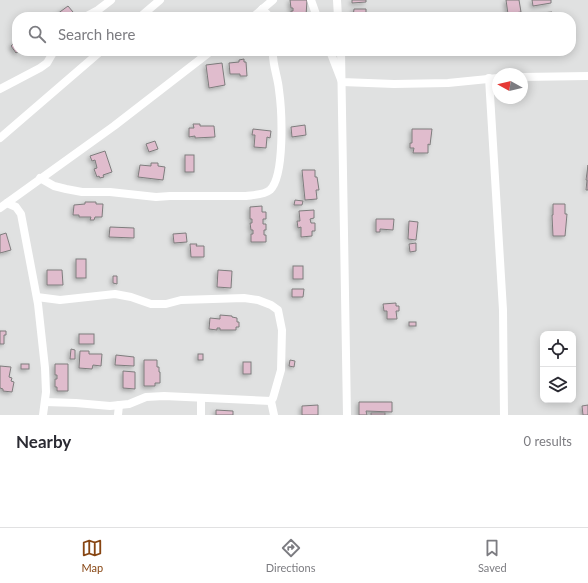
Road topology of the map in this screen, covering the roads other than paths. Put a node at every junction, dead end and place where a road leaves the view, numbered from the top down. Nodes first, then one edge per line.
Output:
1 (111, 0) edge
2 (160, 0) edge
3 (273, 0) edge
4 (311, 0) edge
5 (337, 0) edge
6 (262, 9) junction
7 (95, 12) edge
8 (146, 12) edge
9 (259, 12) edge
10 (265, 12) edge
11 (315, 12) edge
12 (338, 12) edge
13 (51, 56) edge
14 (95, 56) edge
15 (205, 56) edge
16 (273, 56) edge
17 (332, 56) edge
18 (341, 56) edge
19 (588, 76) edge
20 (528, 77) edge
21 (489, 78) joint
22 (342, 82) junction
23 (0, 89) edge
24 (0, 138) edge
25 (40, 178) junction
26 (3, 205) edge
27 (37, 297) junction
28 (201, 398) junction
29 (271, 401) junction
30 (45, 402) junction
31 (118, 405) junction
32 (43, 415) edge
33 (118, 415) edge
34 (201, 415) edge
35 (274, 415) edge
36 (347, 415) edge
37 (504, 415) edge

1 - 7 street
2 - 8 street
3 - 6 street
4 - 11 street
5 - 12 street
6 - 9 street
6 - 10 street
13 - 23 street
14 - 24 street
15 - 25 street
16 - 25 street
17 - 22 street
18 - 22 street
19 - 20 street
21 - 22 street
21 - 37 street
22 - 36 street
25 - 26 street
26 - 27 street
27 - 29 street
27 - 30 street
28 - 29 street
28 - 31 street
28 - 34 street
29 - 35 street
30 - 31 street
30 - 32 street
31 - 33 street

